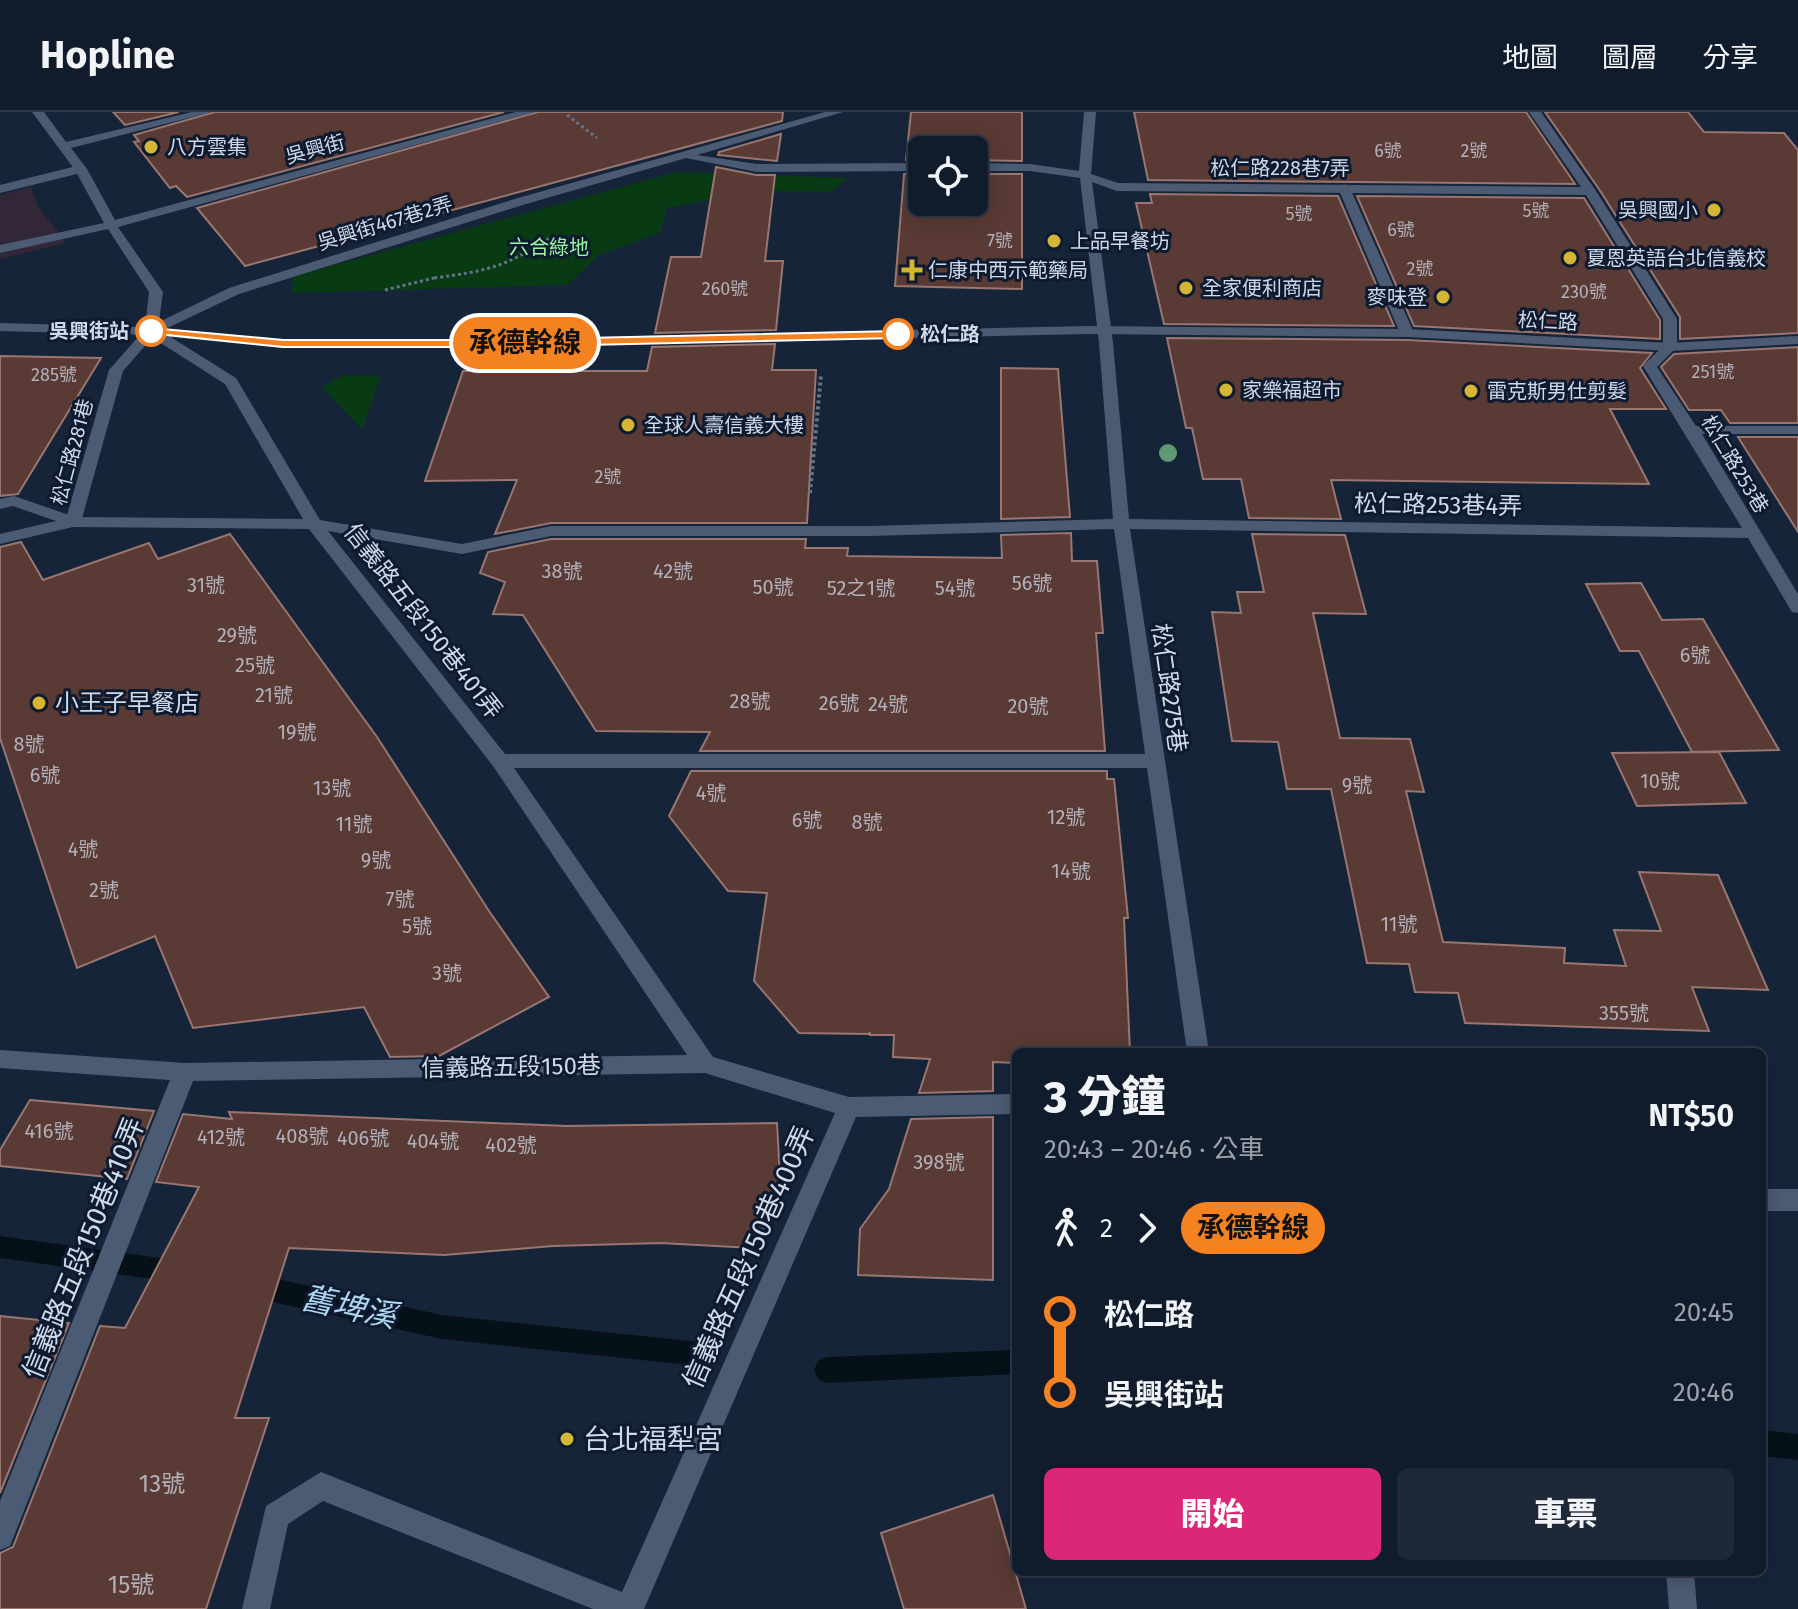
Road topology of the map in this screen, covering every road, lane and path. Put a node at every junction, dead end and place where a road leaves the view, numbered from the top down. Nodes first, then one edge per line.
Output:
1 (38, 112) edge
2 (206, 112) edge
3 (529, 112) edge
4 (837, 112) edge
5 (1090, 112) edge
6 (1535, 112) edge
7 (63, 146) junction
8 (684, 157) junction
9 (908, 167) edge
10 (988, 167) edge
11 (81, 169) junction
12 (1085, 174) junction
13 (1344, 188) junction
14 (0, 189) edge
15 (1590, 191) junction
16 (111, 225) junction
17 (0, 249) edge
18 (0, 327) edge
19 (1105, 330) junction
20 (151, 331) junction
21 (1407, 333) junction
22 (1798, 340) edge
23 (1670, 347) junction
24 (823, 362) dead end
25 (1692, 430) junction
26 (1798, 430) edge
27 (0, 504) edge
28 (809, 504) dead end
29 (73, 522) junction
30 (314, 524) junction
31 (1121, 524) junction
32 (1753, 533) junction
33 (0, 539) edge
34 (1777, 573) junction
35 (1798, 574) edge
36 (1798, 608) edge
37 (500, 761) junction
38 (1155, 761) junction
39 (1197, 1048) edge
40 (1, 1057) edge
41 (705, 1064) junction
42 (185, 1072) junction
43 (1012, 1104) edge
44 (849, 1107) junction
45 (1766, 1200) edge
46 (1798, 1200) edge
47 (0, 1536) edge
48 (1680, 1576) edge
49 (256, 1609) edge
50 (629, 1609) edge
51 (1683, 1609) edge

1 - 7 street
2 - 7 street
3 - 16 street, 吳興街
4 - 8 street, 吳興街467巷2弄
5 - 12 street, 松仁路275巷
6 - 15 street
7 - 11 street
8 - 9 street
8 - 20 street, 吳興街467巷2弄
10 - 12 street, 松仁路228巷7弄
11 - 14 street
11 - 16 street
12 - 13 street, 松仁路228巷7弄
12 - 19 street, 松仁路275巷
13 - 15 street, 松仁路228巷7弄
13 - 21 street
15 - 23 street
16 - 17 street, 吳興街
16 - 20 street
18 - 20 street, 松仁路
19 - 20 street, 松仁路
19 - 21 street, 松仁路
19 - 31 street, 松仁路275巷
20 - 29 street, 松仁路281巷
20 - 30 street
21 - 23 street, 松仁路
22 - 23 street, 松仁路
23 - 25 street, 松仁路253巷
24 - 28 path
25 - 26 street
25 - 32 street, 松仁路253巷
27 - 29 street, 松仁路281巷
29 - 30 street
29 - 33 street
30 - 31 street, 信義路五段150巷401弄
30 - 37 street, 信義路五段150巷401弄
31 - 32 street, 松仁路253巷4弄
31 - 38 street, 松仁路275巷
32 - 34 street, 松仁路253巷
34 - 35 street
34 - 36 street, 松仁路253巷
37 - 38 street
37 - 41 street, 信義路五段150巷401弄
38 - 39 street, 松仁路275巷
40 - 42 street, 信義路五段150巷
41 - 42 street, 信義路五段150巷
41 - 44 street, 信義路五段150巷
42 - 47 street, 信義路五段150巷410弄
43 - 44 street, 信義路五段150巷
44 - 50 street, 信義路五段150巷400弄
45 - 46 street
48 - 51 street
49 - 50 street

